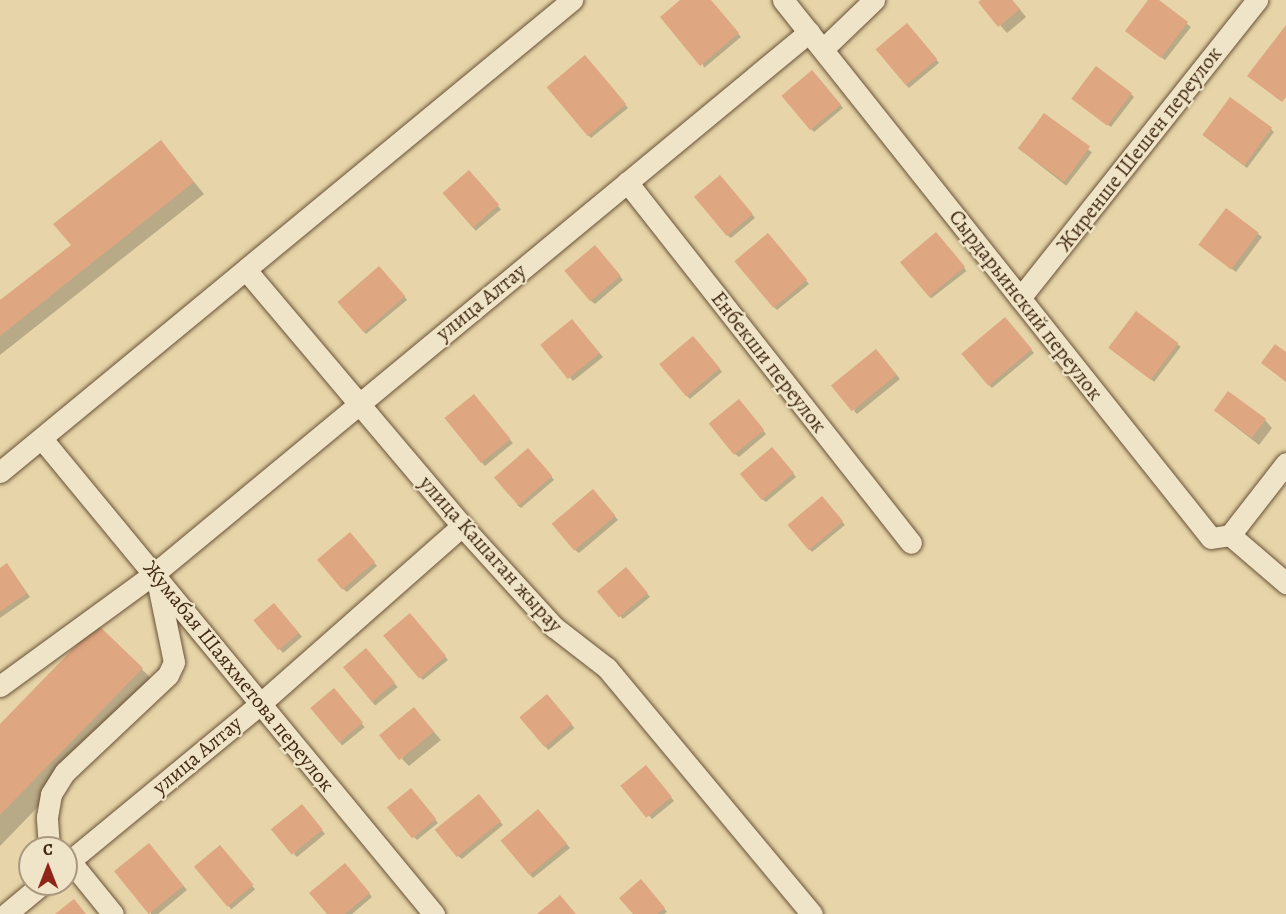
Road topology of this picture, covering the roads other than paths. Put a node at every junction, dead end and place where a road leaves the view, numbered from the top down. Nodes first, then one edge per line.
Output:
1 (572, 0) edge
2 (783, 0) edge
3 (874, 0) edge
4 (1257, 0) edge
5 (809, 32) junction
6 (822, 49) junction
7 (627, 182) junction
8 (246, 270) junction
9 (1020, 298) junction
10 (359, 403) junction
11 (42, 440) junction
12 (1286, 463) edge
13 (0, 472) edge
14 (462, 526) junction
15 (1230, 535) junction
16 (911, 543) dead end
17 (155, 573) junction
18 (1286, 582) edge
19 (0, 686) edge
20 (260, 704) junction
21 (48, 836) edge
22 (78, 855) edge
23 (78, 874) edge
24 (28, 896) edge
25 (6, 914) edge
26 (114, 914) edge
27 (434, 914) edge
28 (812, 914) edge

1 - 8 street
2 - 5 street, Сырдарьинский переулок
3 - 6 street
4 - 9 street, Жиренше Шешен переулок
5 - 6 street, Сырдарьинский переулок
5 - 7 street, улица Алтау
6 - 9 street, Сырдарьинский переулок
7 - 10 street, улица Алтау
7 - 16 street, Енбекши переулок
8 - 10 street, улица Кашаган жырау
8 - 11 street
9 - 15 street, Сырдарьинский переулок
10 - 14 street, улица Кашаган жырау
10 - 17 street, улица Алтау
11 - 13 street
11 - 17 street, Жумабая Шаяхметова переулок
12 - 15 street
14 - 20 street, улица Алтау
14 - 28 street, улица Кашаган жырау
15 - 18 street, Сырдарьинский переулок
17 - 19 street, улица Алтау
17 - 20 street, Жумабая Шаяхметова переулок
17 - 21 street
20 - 22 street, улица Алтау
20 - 27 street, Жумабая Шаяхметова переулок
23 - 26 street
24 - 25 street

